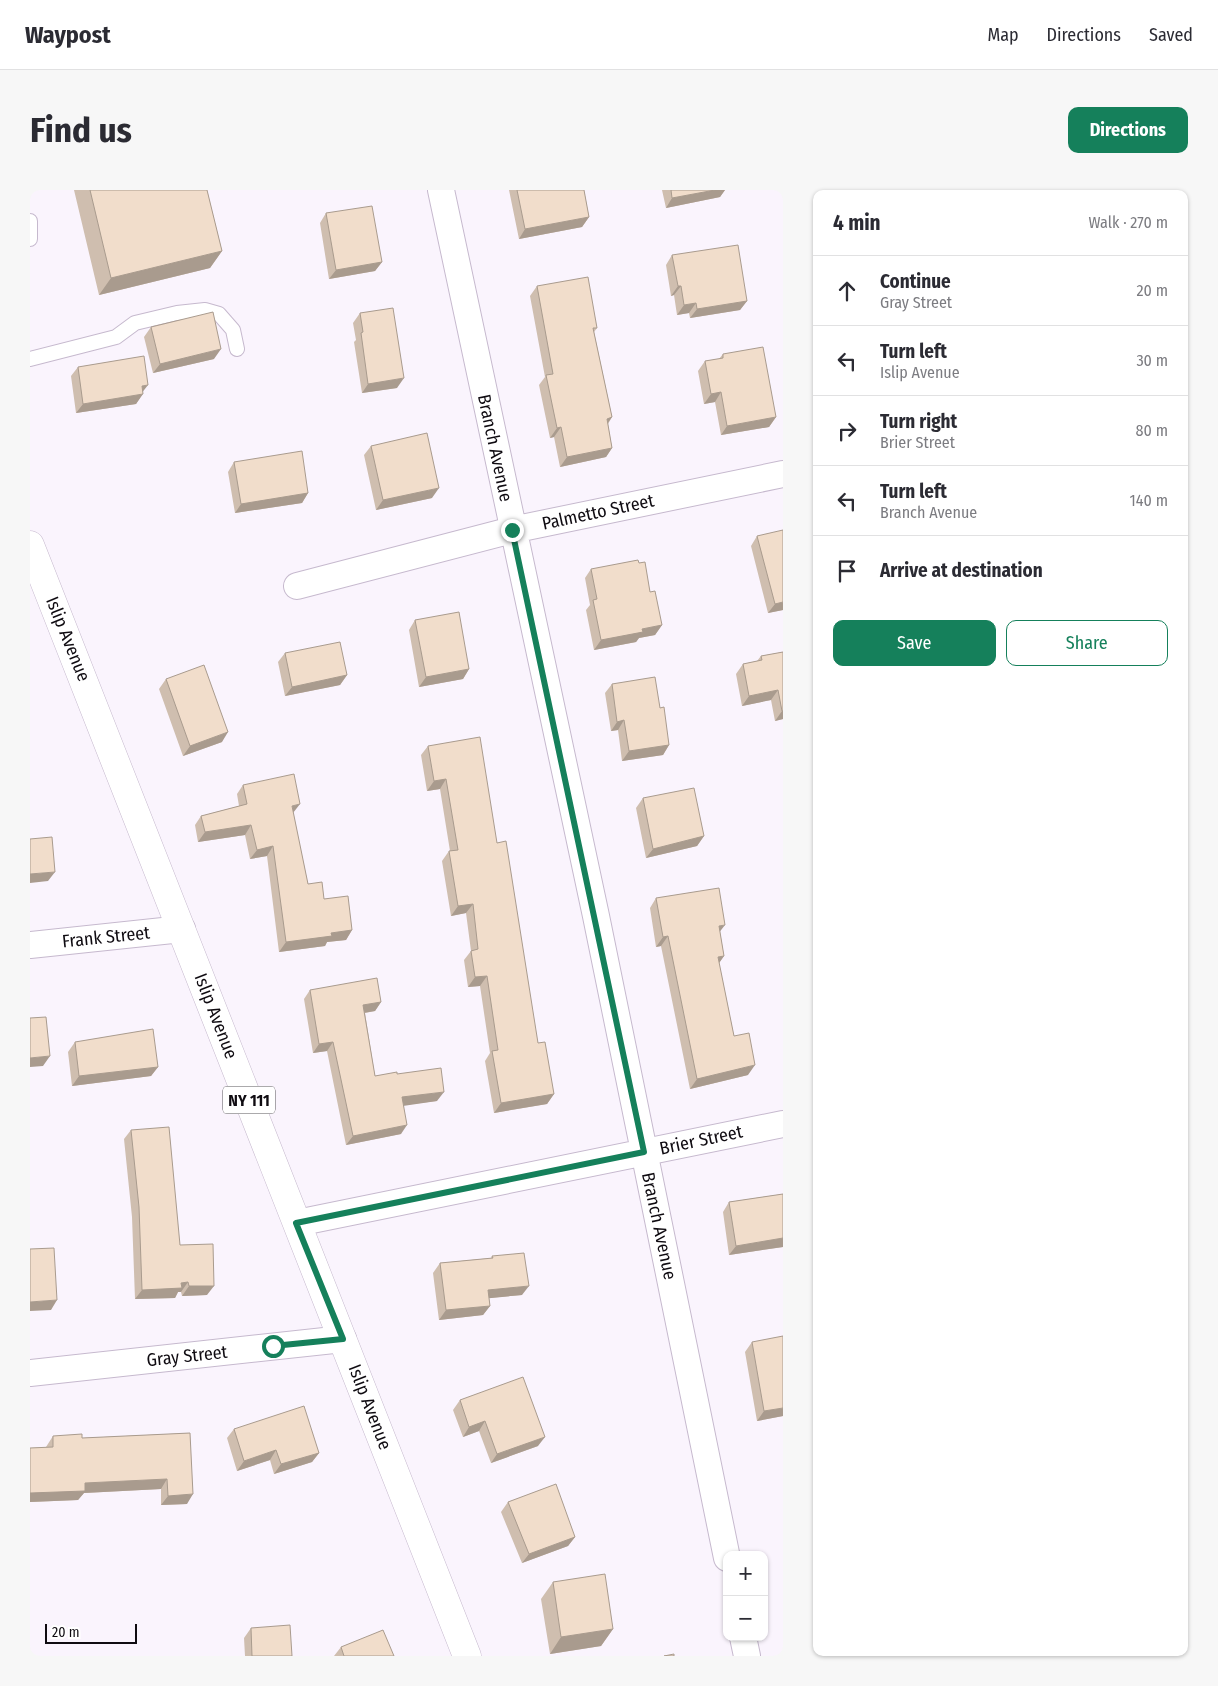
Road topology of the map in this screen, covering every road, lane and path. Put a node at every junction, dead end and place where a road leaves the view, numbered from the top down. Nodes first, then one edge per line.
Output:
1 (441, 190) edge
2 (30, 221) edge
3 (30, 239) edge
4 (237, 349) dead end
5 (30, 358) edge
6 (783, 474) edge
7 (512, 530) junction
8 (30, 544) edge
9 (297, 586) dead end
10 (182, 929) junction
11 (30, 945) edge
12 (783, 1124) edge
13 (644, 1152) junction
14 (296, 1223) junction
15 (343, 1339) junction
16 (30, 1373) edge
17 (726, 1551) edge
18 (744, 1641) edge
19 (467, 1656) edge
20 (747, 1656) edge

1 - 7 street, Branch Avenue
2 - 3 lane
4 - 5 lane
6 - 7 street, Palmetto Street
7 - 9 street, Palmetto Street
7 - 13 street, Branch Avenue
8 - 10 main road, Islip Avenue / NY 111
10 - 11 street, Frank Street
10 - 14 main road, Islip Avenue / NY 111
12 - 13 street, Brier Street
13 - 14 street, Brier Street
13 - 17 street, Branch Avenue
14 - 15 main road, Islip Avenue / NY 111
15 - 16 street, Gray Street
15 - 19 main road, Islip Avenue / NY 111
18 - 20 street

